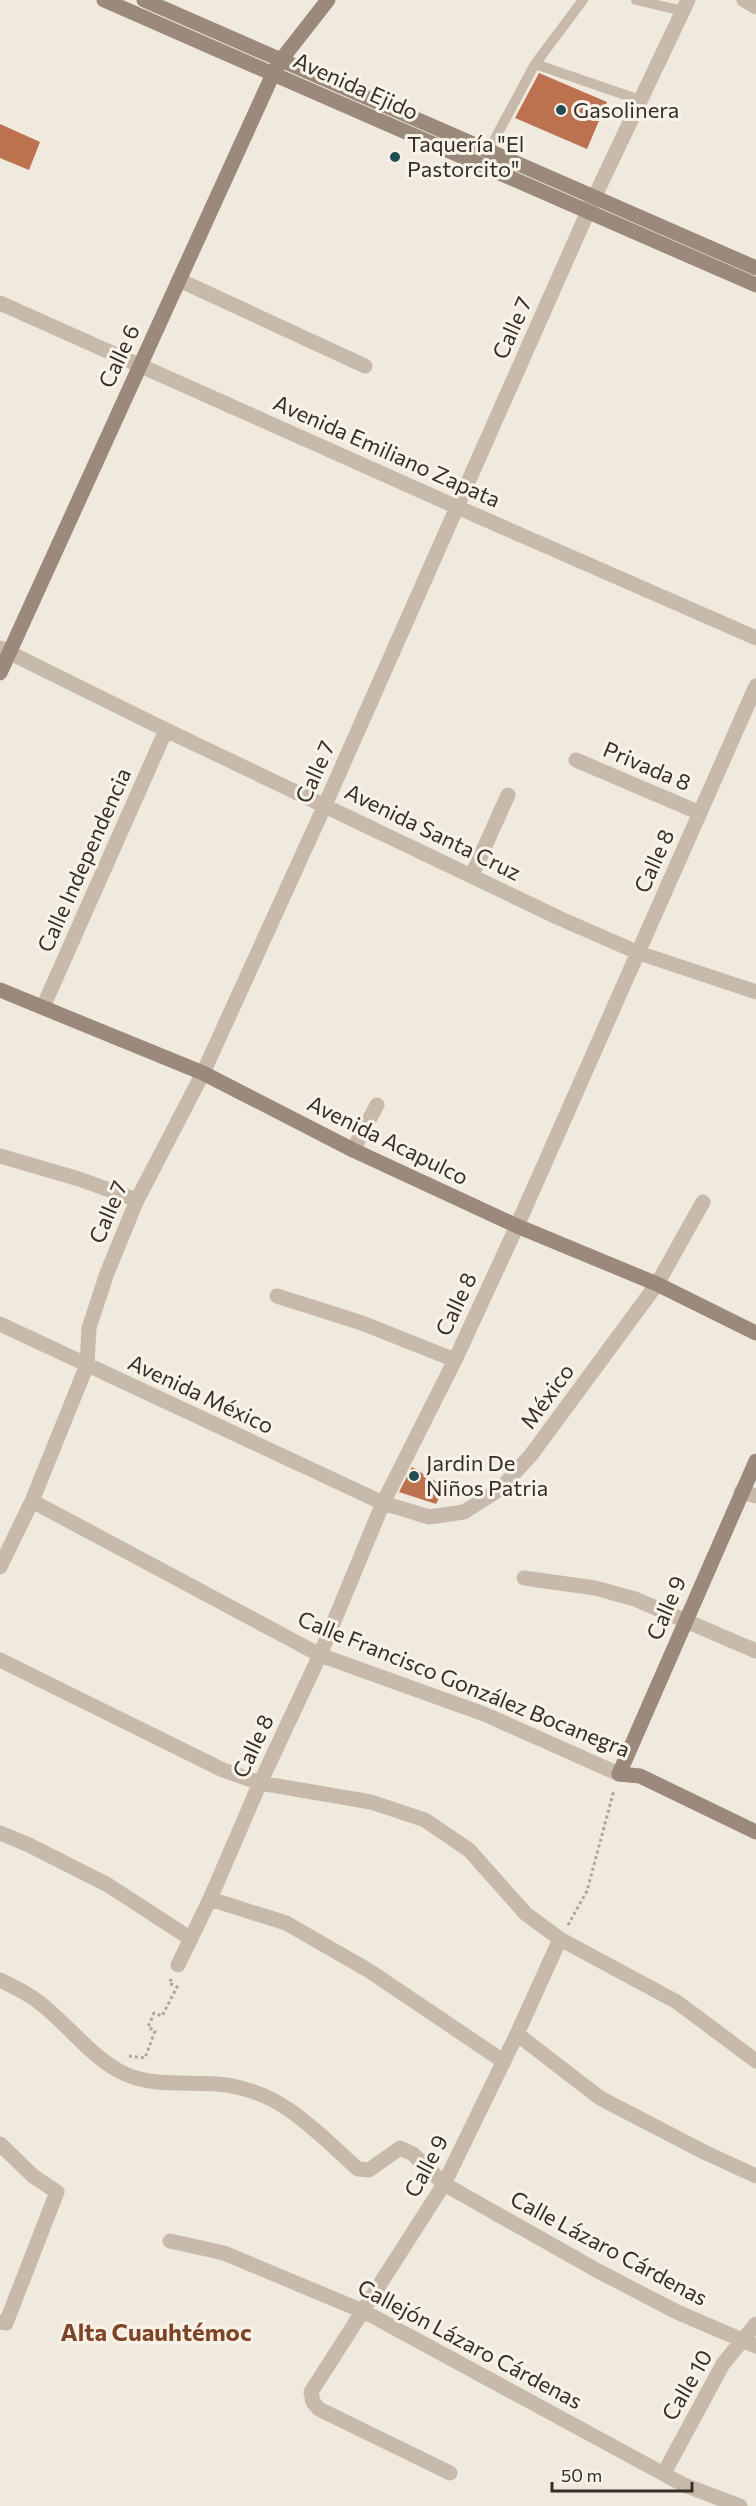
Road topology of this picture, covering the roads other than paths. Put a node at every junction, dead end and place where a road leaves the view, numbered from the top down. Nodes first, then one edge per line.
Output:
1 (104, 0) edge
2 (144, 0) edge
3 (328, 0) edge
4 (583, 0) edge
5 (636, 0) edge
6 (744, 0) edge
7 (686, 5) edge
8 (756, 7) edge
9 (281, 60) junction
10 (535, 64) junction
11 (273, 74) junction
12 (640, 100) junction
13 (484, 158) junction
14 (591, 205) junction
15 (756, 268) edge
16 (178, 280) junction
17 (756, 285) edge
18 (0, 303) edge
19 (140, 365) junction
20 (365, 366) dead end
21 (457, 507) junction
22 (756, 638) edge
23 (5, 650) edge
24 (0, 673) edge
25 (756, 686) edge
26 (166, 730) junction
27 (576, 760) dead end
28 (508, 795) dead end
29 (325, 805) junction
30 (700, 813) junction
31 (472, 875) junction
32 (639, 953) junction
33 (0, 990) edge
34 (756, 992) edge
35 (43, 1007) junction
36 (203, 1073) junction
37 (377, 1105) dead end
38 (353, 1150) junction
39 (0, 1156) edge
40 (137, 1200) junction
41 (704, 1202) dead end
42 (517, 1226) junction
43 (657, 1284) junction
44 (277, 1296) dead end
45 (0, 1324) edge
46 (756, 1333) edge
47 (455, 1360) junction
48 (87, 1365) junction
49 (756, 1461) edge
50 (749, 1494) edge
51 (32, 1501) junction
52 (383, 1503) junction
53 (0, 1567) edge
54 (524, 1578) dead end
55 (686, 1620) junction
56 (756, 1651) edge
57 (320, 1654) junction
58 (0, 1660) edge
59 (619, 1774) junction
60 (260, 1783) junction
61 (756, 1832) edge
62 (0, 1833) edge
63 (210, 1899) junction
64 (191, 1939) junction
65 (560, 1939) junction
66 (177, 1965) road end
67 (0, 1980) edge
68 (517, 2034) junction
69 (503, 2061) junction
70 (756, 2061) edge
71 (0, 2144) edge
72 (756, 2176) edge
73 (444, 2184) junction
74 (170, 2241) dead end
75 (364, 2312) junction
76 (0, 2322) edge
77 (756, 2324) edge
78 (749, 2343) edge
79 (450, 2473) dead end
80 (664, 2473) junction
81 (740, 2506) edge

1 - 11 street, Avenida Ejido
2 - 9 street, Avenida Ejido
3 - 9 street, Calle 6
4 - 10 lane
5 - 7 lane
6 - 8 street
7 - 12 street, Calle 7
9 - 11 street, Calle 6
9 - 13 street, Avenida Ejido
10 - 12 lane
10 - 13 lane
11 - 13 street, Avenida Ejido
11 - 16 street, Calle 6
12 - 14 street, Calle 7
13 - 14 street, Avenida Ejido
14 - 15 street, Avenida Ejido
14 - 17 street, Avenida Ejido
14 - 21 street, Calle 7
16 - 19 street, Calle 6
16 - 20 street
18 - 19 street, Avenida Emiliano Zapata
19 - 21 street, Avenida Emiliano Zapata
19 - 23 street, Calle 6
21 - 22 street, Avenida Emiliano Zapata
21 - 29 street, Calle 7
23 - 24 street, Calle 6
23 - 26 street, Avenida Santa Cruz
25 - 30 street, Calle 8
26 - 29 street, Avenida Santa Cruz
26 - 35 street, Calle Independencia
27 - 30 street, Privada 8
28 - 31 street
29 - 31 street, Avenida Santa Cruz
29 - 36 street, Calle 7
30 - 32 street, Calle 8
31 - 32 street, Avenida Santa Cruz
32 - 34 street, Avenida Santa Cruz
32 - 42 street, Calle 8
33 - 35 street, Avenida Acapulco
35 - 36 street, Avenida Acapulco
36 - 38 street, Avenida Acapulco
36 - 40 street, Calle 7
37 - 38 street
38 - 42 street, Avenida Acapulco
39 - 40 street
40 - 48 street, Calle 7
41 - 43 street, México
42 - 43 street, Avenida Acapulco
42 - 47 street, Calle 8
43 - 46 street, Avenida Acapulco
43 - 52 street, México
44 - 47 street
45 - 48 street, Avenida México
47 - 52 street, Calle 8
48 - 51 street, Calle 7
48 - 52 street, Avenida México
49 - 50 street, Calle 9
50 - 55 street, Calle 9
51 - 53 street, Calle 7
51 - 57 street, Calle Francisco González Bocanegra
52 - 57 street, Calle 8
54 - 55 street
55 - 56 street
55 - 59 street, Calle 9
57 - 59 street, Calle Francisco González Bocanegra
57 - 60 street, Calle 8
58 - 60 street
59 - 61 street, Calle Francisco González Bocanegra
60 - 63 street, Calle 8
60 - 65 street
62 - 64 street
63 - 64 street, Calle 8
63 - 69 street
64 - 66 street, Calle 8
65 - 68 street, Calle 9
65 - 70 street
67 - 73 street, Calle Lázaro Cárdenas
68 - 69 street, Calle 9
68 - 72 street
69 - 73 street, Calle 9
71 - 76 street
73 - 75 street, Calle 9
73 - 78 street, Calle Lázaro Cárdenas
74 - 75 street, Callejón Lázaro Cárdenas
75 - 79 street, Calle 9
75 - 80 street, Callejón Lázaro Cárdenas
77 - 78 street, Calle 10
78 - 80 street, Calle 10
80 - 81 street, Callejón Lázaro Cárdenas

